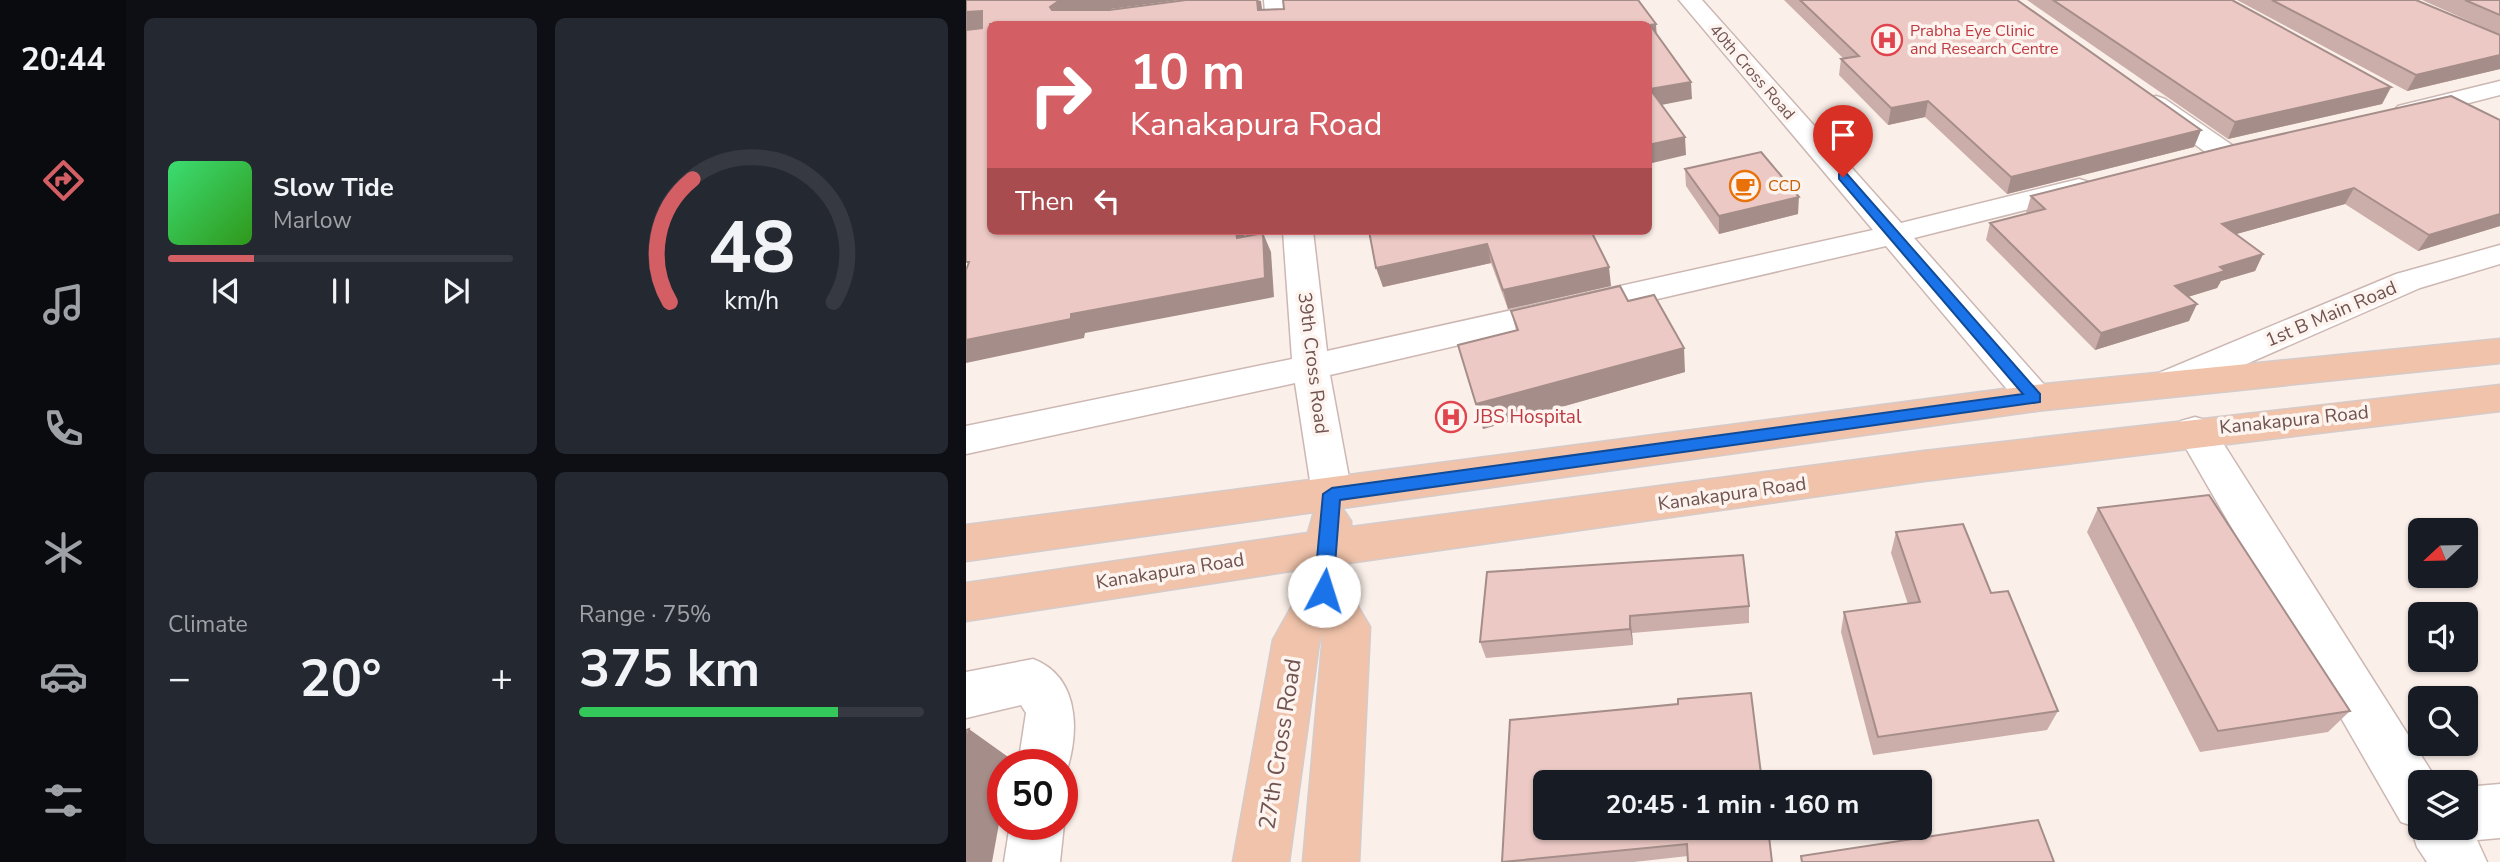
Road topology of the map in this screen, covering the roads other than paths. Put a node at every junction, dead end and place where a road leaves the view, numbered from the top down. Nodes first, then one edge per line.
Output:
1 (1275, 0) edge
2 (1690, 0) edge
3 (1277, 21) edge
4 (2132, 87) edge
5 (2500, 88) edge
6 (2394, 108) edge
7 (2183, 161) edge
8 (2104, 181) edge
9 (1298, 235) edge
10 (1894, 236) junction
11 (2500, 254) edge
12 (2500, 351) edge
13 (1311, 368) junction
14 (2167, 384) junction
15 (2035, 398) junction
16 (2500, 398) edge
17 (2195, 431) junction
18 (966, 440) edge
19 (1332, 494) junction
20 (966, 543) edge
21 (1326, 569) junction
22 (966, 601) edge
23 (966, 695) edge
24 (1046, 749) edge
25 (2408, 783) edge
26 (2500, 811) edge
27 (2478, 813) edge
28 (1035, 840) edge
29 (2444, 840) edge
30 (1032, 862) edge
31 (1261, 862) edge
32 (1331, 862) edge
33 (2459, 862) edge

1 - 3 street
2 - 10 street, 40th Cross Road
4 - 7 street
5 - 6 street
8 - 10 street
9 - 13 street, 39th Cross Road
10 - 13 street
10 - 15 street, 40th Cross Road
11 - 14 street, 1st B Main Road
12 - 14 main road
13 - 18 street
13 - 19 street, 39th Cross Road
14 - 15 main road
15 - 19 main road
16 - 17 main road, Kanakapura Road
17 - 21 main road, Kanakapura Road
17 - 25 street
19 - 20 main road
19 - 21 main road, 27th Cross Road
21 - 22 main road, Kanakapura Road
21 - 31 main road, 27th Cross Road
21 - 32 main road
23 - 24 street
26 - 27 street
28 - 30 street
29 - 33 street

